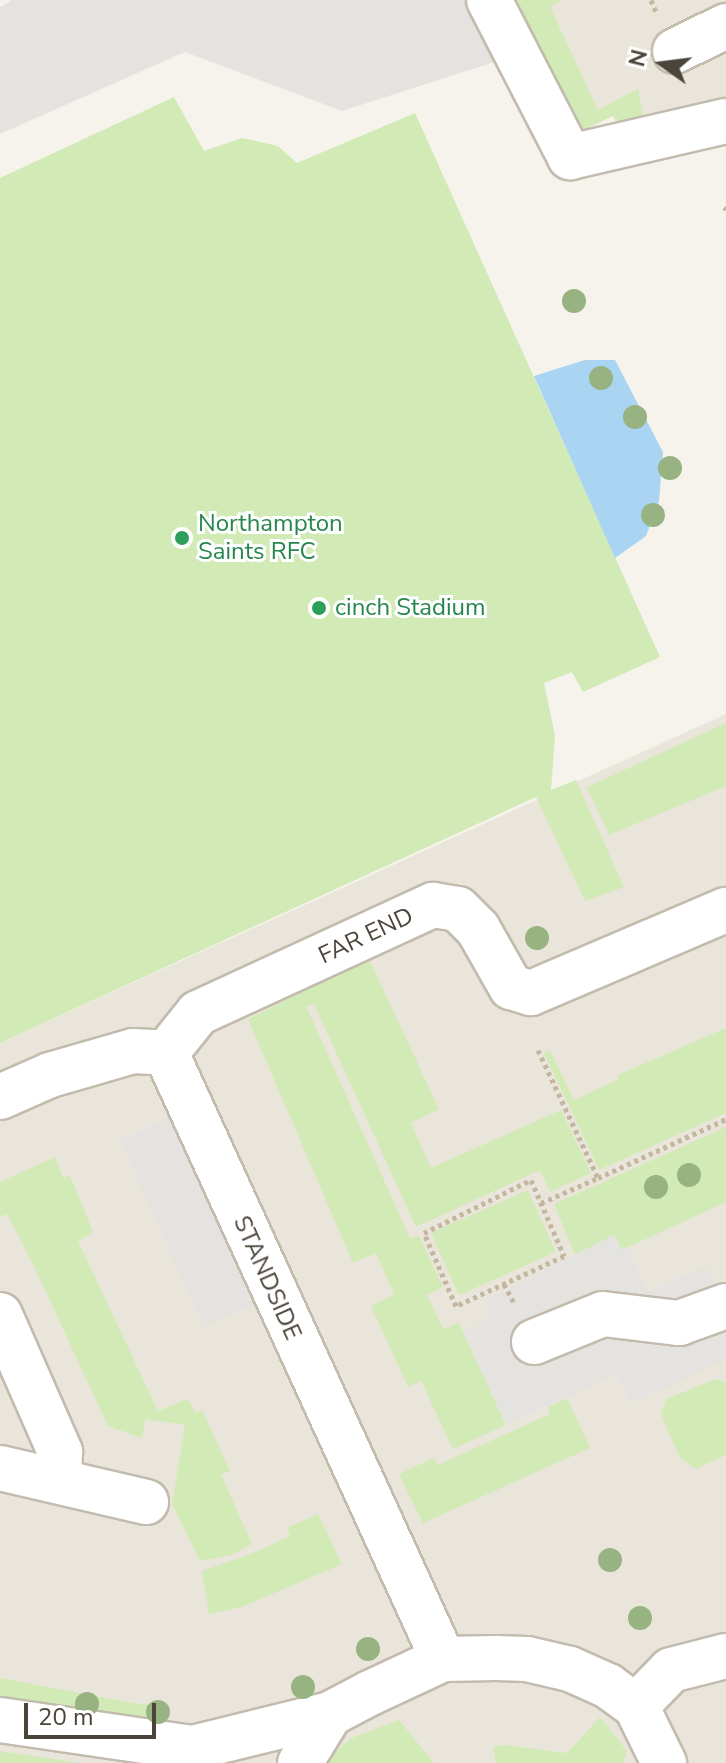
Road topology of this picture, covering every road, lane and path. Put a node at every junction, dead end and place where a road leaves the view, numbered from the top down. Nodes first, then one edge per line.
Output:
1 (489, 0) edge
2 (726, 26) edge
3 (675, 51) dead end
4 (726, 121) edge
5 (726, 910) edge
6 (538, 1050) dead end
7 (166, 1053) junction
8 (0, 1097) edge
9 (726, 1119) edge
10 (598, 1178) junction
11 (541, 1203) junction
12 (726, 1306) edge
13 (0, 1315) edge
14 (534, 1342) dead end
15 (0, 1468) edge
16 (59, 1478) junction
17 (146, 1502) dead end
18 (726, 1656) edge
19 (443, 1659) junction
20 (330, 1714) junction
21 (0, 1720) edge
22 (650, 1744) edge
23 (206, 1753) edge
24 (300, 1763) edge

1 - 4 street
2 - 3 street
5 - 7 street, FAR END
6 - 10 path
7 - 8 street
7 - 19 street, STANDSIDE
9 - 10 path
10 - 11 path
11 - 11 path
12 - 14 street
13 - 16 street
15 - 16 street
16 - 17 street
18 - 22 street
19 - 20 street
19 - 22 street
20 - 23 street
20 - 24 street
21 - 23 street

